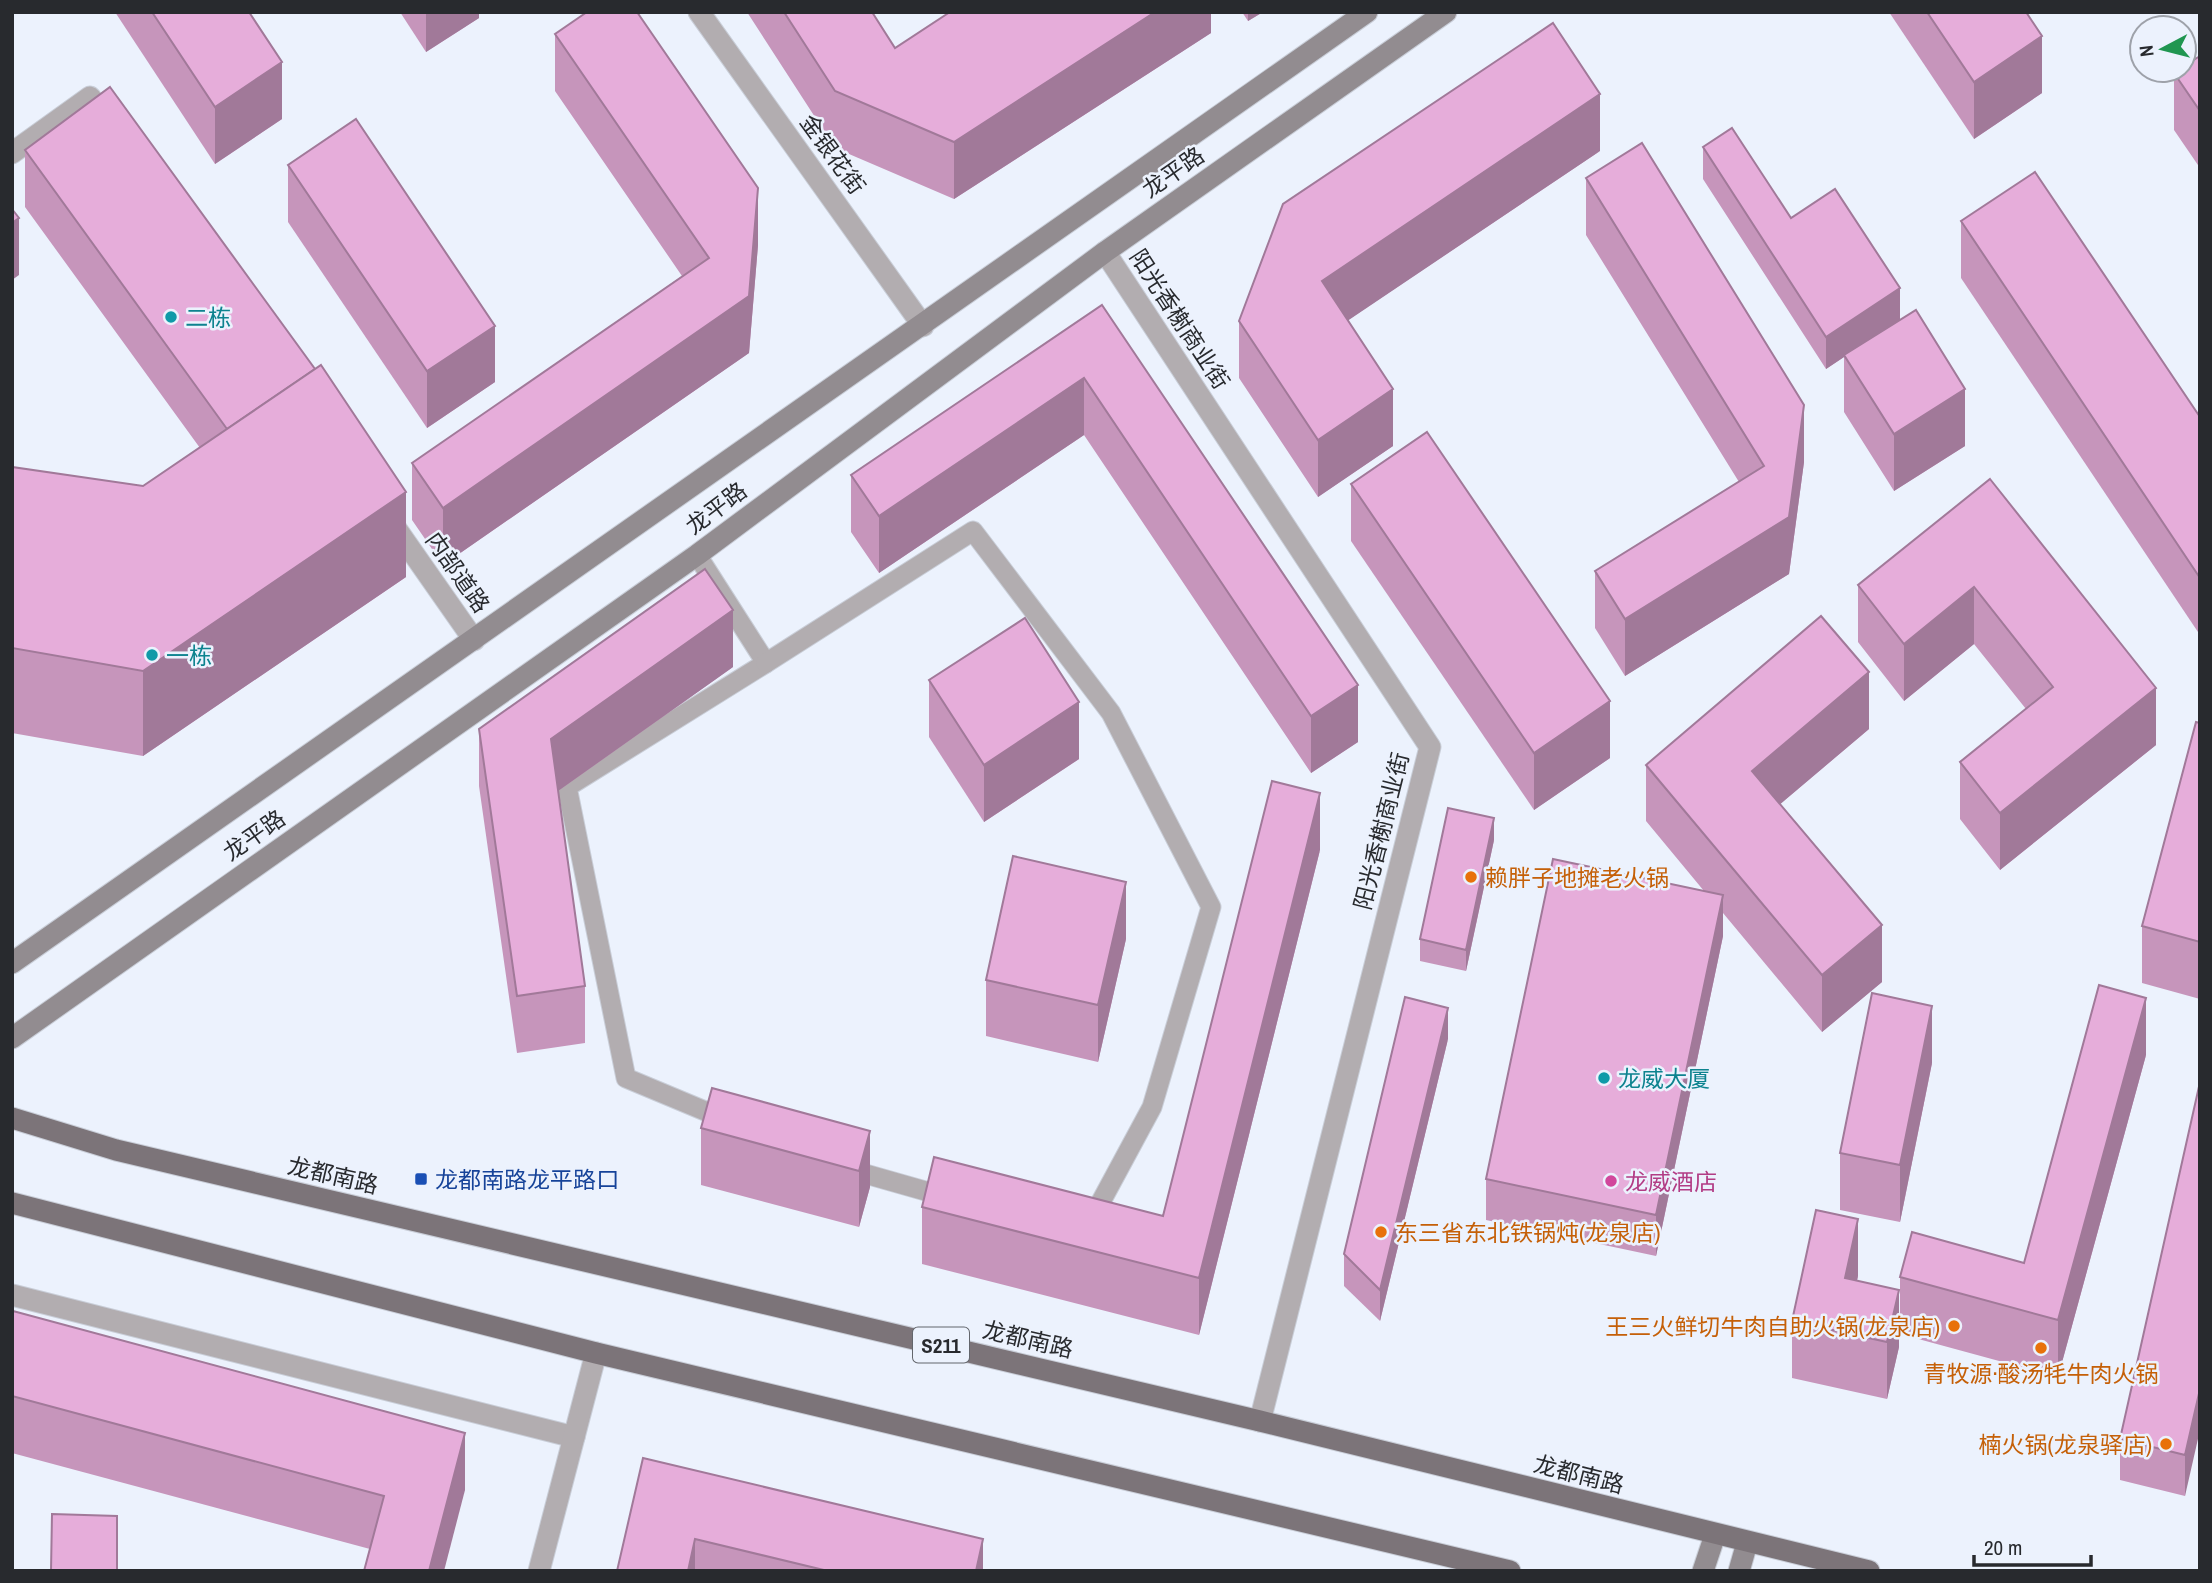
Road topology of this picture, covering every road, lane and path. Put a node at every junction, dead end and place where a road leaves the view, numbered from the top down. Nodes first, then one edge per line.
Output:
1 (699, 12) edge
2 (1367, 12) edge
3 (1446, 12) edge
4 (122, 142) edge
5 (12, 153) edge
6 (1104, 252) junction
7 (923, 326) junction
8 (382, 508) edge
9 (697, 555) junction
10 (474, 640) junction
11 (766, 663) junction
12 (12, 963) edge
13 (12, 1038) edge
14 (12, 1118) edge
15 (750, 1130) edge
16 (824, 1161) edge
17 (966, 1202) edge
18 (12, 1203) edge
19 (1070, 1232) edge
20 (12, 1295) edge
21 (596, 1353) junction
22 (1260, 1421) junction
23 (574, 1437) junction
24 (1715, 1535) junction
25 (1747, 1543) junction
26 (539, 1571) edge
27 (1510, 1571) edge
28 (1703, 1571) edge
29 (1739, 1571) edge
30 (1869, 1571) edge

1 - 7 street, 金银花街
2 - 7 street, 龙平路
3 - 6 street, 龙平路
4 - 5 street
6 - 9 street, 龙平路
6 - 22 street, 阳光香榭商业街
7 - 10 street, 龙平路
8 - 10 street, 内部道路
9 - 11 lane
9 - 13 street, 龙平路
10 - 12 street, 龙平路
11 - 15 lane
11 - 19 lane
14 - 22 main road, 龙都南路 / S211
16 - 17 lane
18 - 21 main road
20 - 23 street
21 - 23 street
21 - 27 main road
22 - 24 main road, 龙都南路 / S211
23 - 26 street
24 - 25 main road, 龙都南路 / S211
24 - 28 street
25 - 29 street
25 - 30 main road, 龙都南路 / S211

